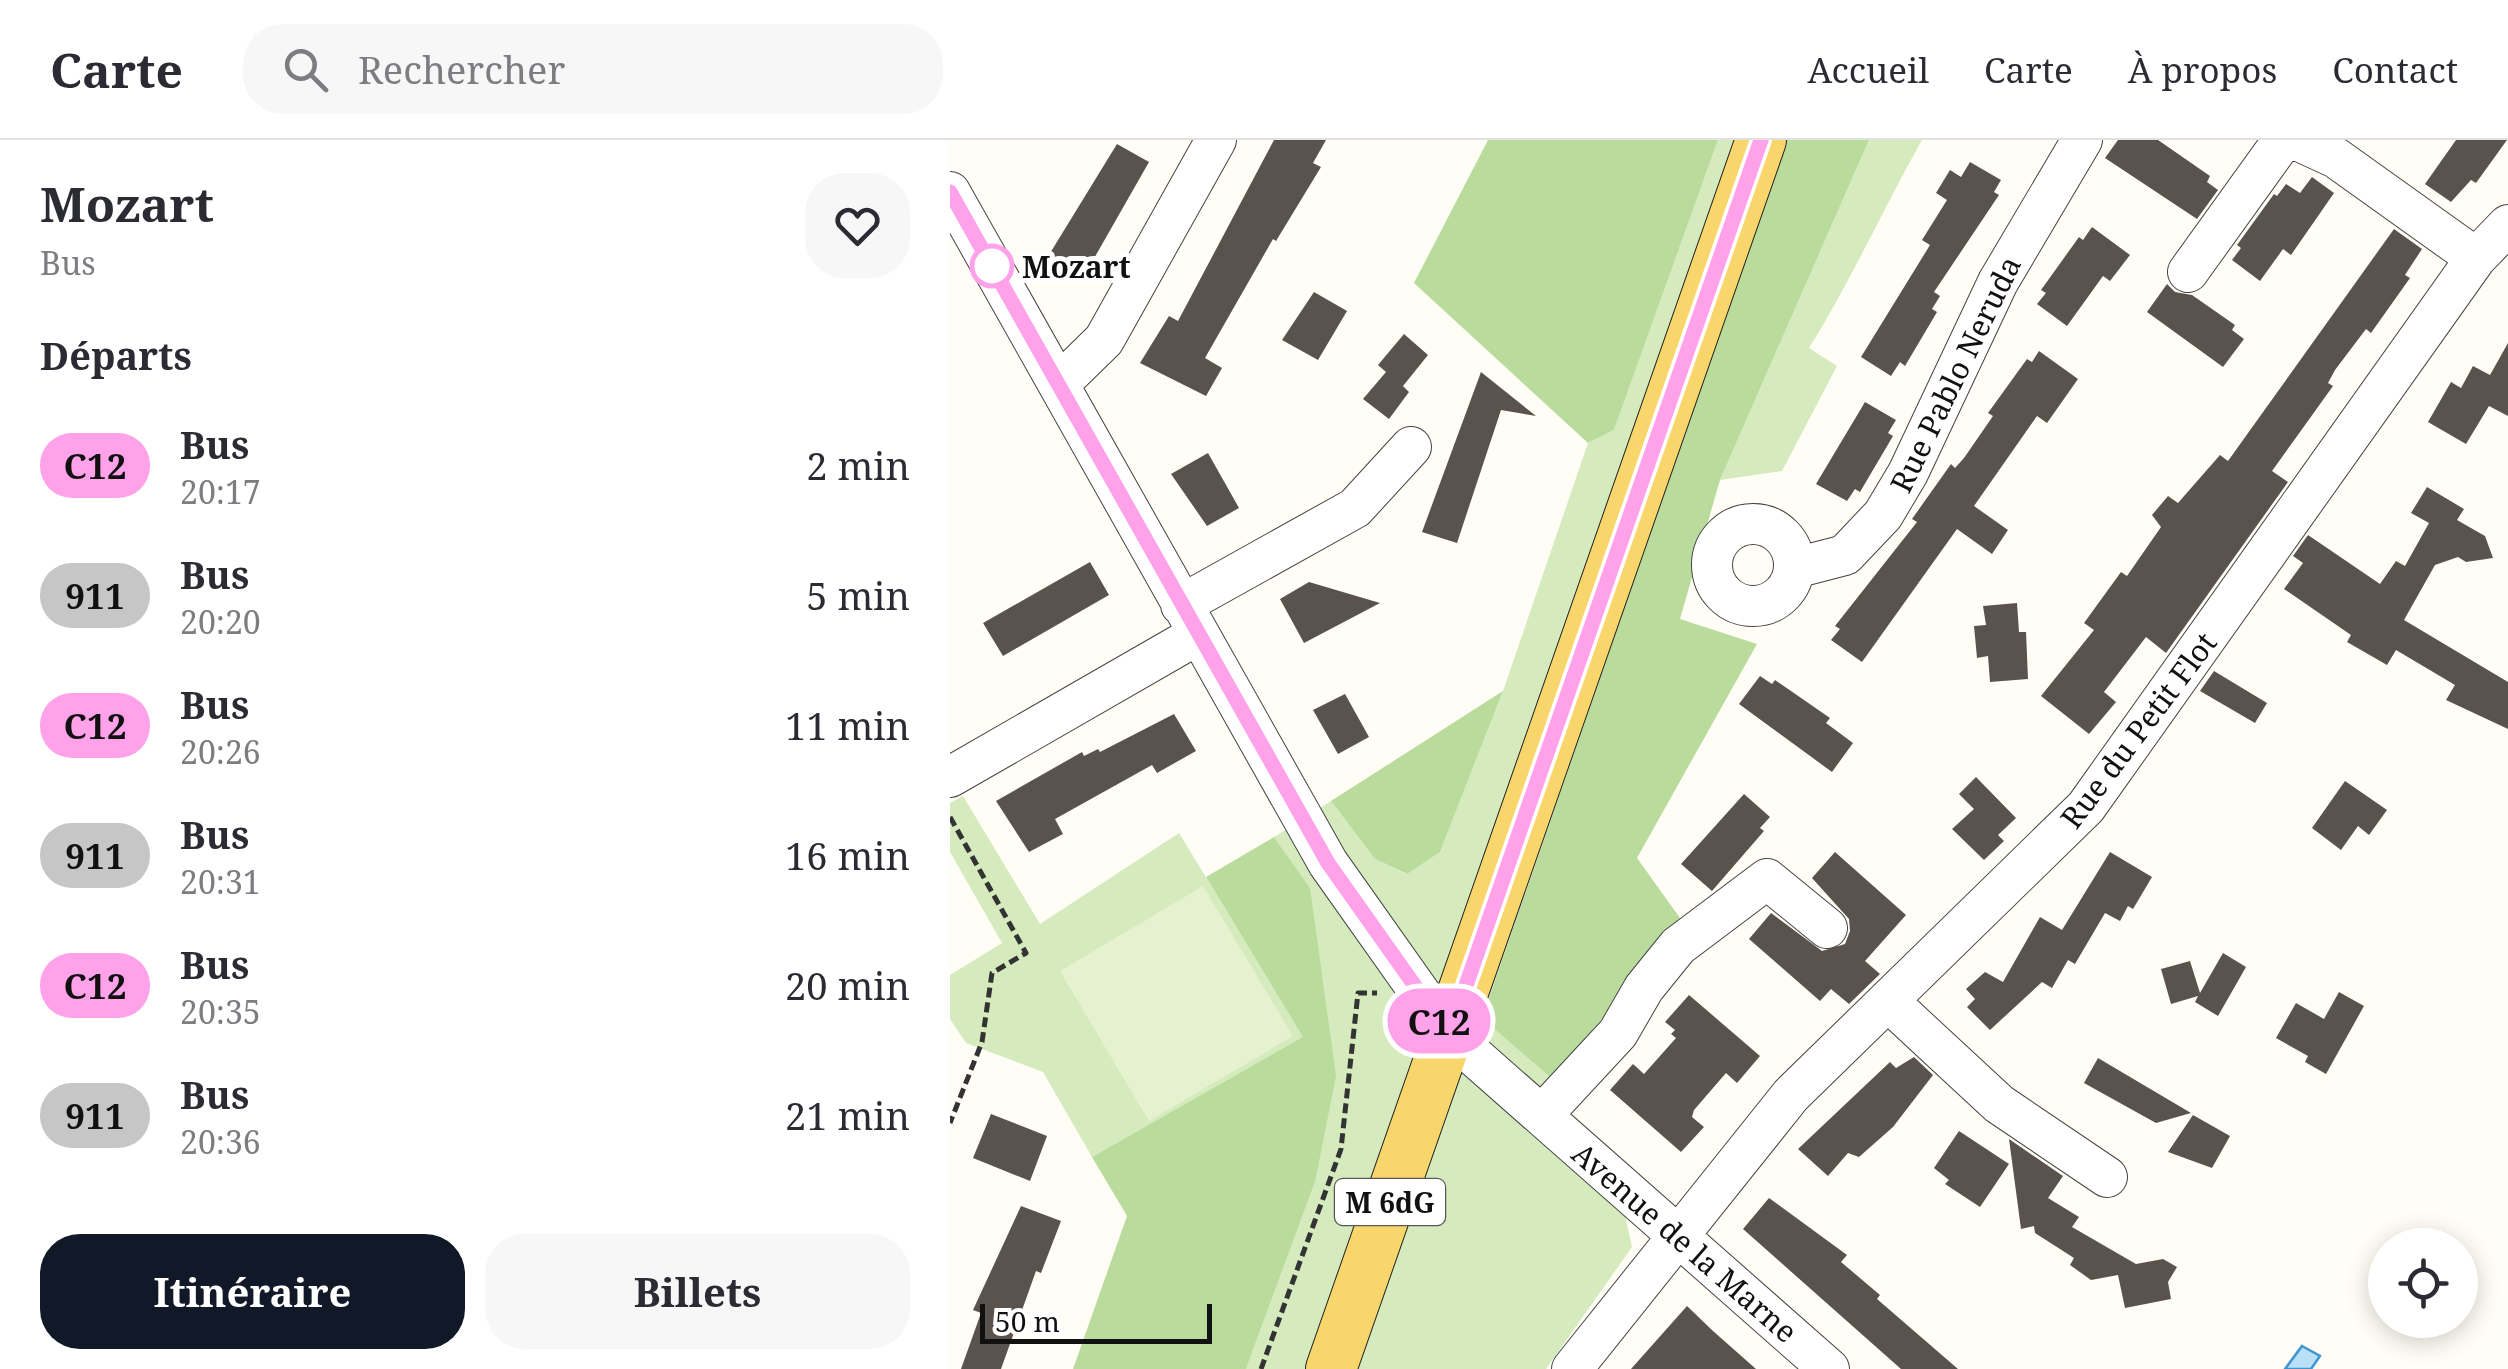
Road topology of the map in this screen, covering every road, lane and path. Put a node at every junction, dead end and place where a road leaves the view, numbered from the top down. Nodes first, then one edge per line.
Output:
1 (1216, 140) edge
2 (1761, 140) edge
3 (2082, 140) edge
4 (2283, 140) edge
5 (2297, 140) edge
6 (950, 192) edge
7 (2508, 225) edge
8 (2476, 258) junction
9 (2188, 272) dead end
10 (1060, 383) junction
11 (1411, 447) dead end
12 (1795, 568) dead end
13 (1189, 620) junction
14 (950, 777) edge
15 (950, 817) edge
16 (1827, 928) dead end
17 (1888, 1001) junction
18 (1449, 1034) junction
19 (1542, 1115) junction
20 (950, 1123) edge
21 (2107, 1177) dead end
22 (1677, 1235) junction
23 (1331, 1369) edge
24 (1572, 1369) edge
25 (1828, 1369) edge

1 - 10 street
2 - 18 main road, M 6dG
3 - 12 street, Rue Pablo Neruda
4 - 9 street
5 - 8 street
6 - 10 street, Avenue de la Marne
7 - 8 street, Rue du Petit Flot
8 - 17 street, Rue du Petit Flot
10 - 13 street, Avenue de la Marne
11 - 13 street
13 - 14 street
13 - 18 street, Avenue de la Marne
15 - 20 path
16 - 19 street
17 - 21 street
17 - 22 street, Rue du Petit Flot
18 - 19 street, Avenue de la Marne
18 - 23 main road, M 6dG
19 - 22 street, Avenue de la Marne
22 - 24 street, Rue du Petit Flot
22 - 25 street, Avenue de la Marne

